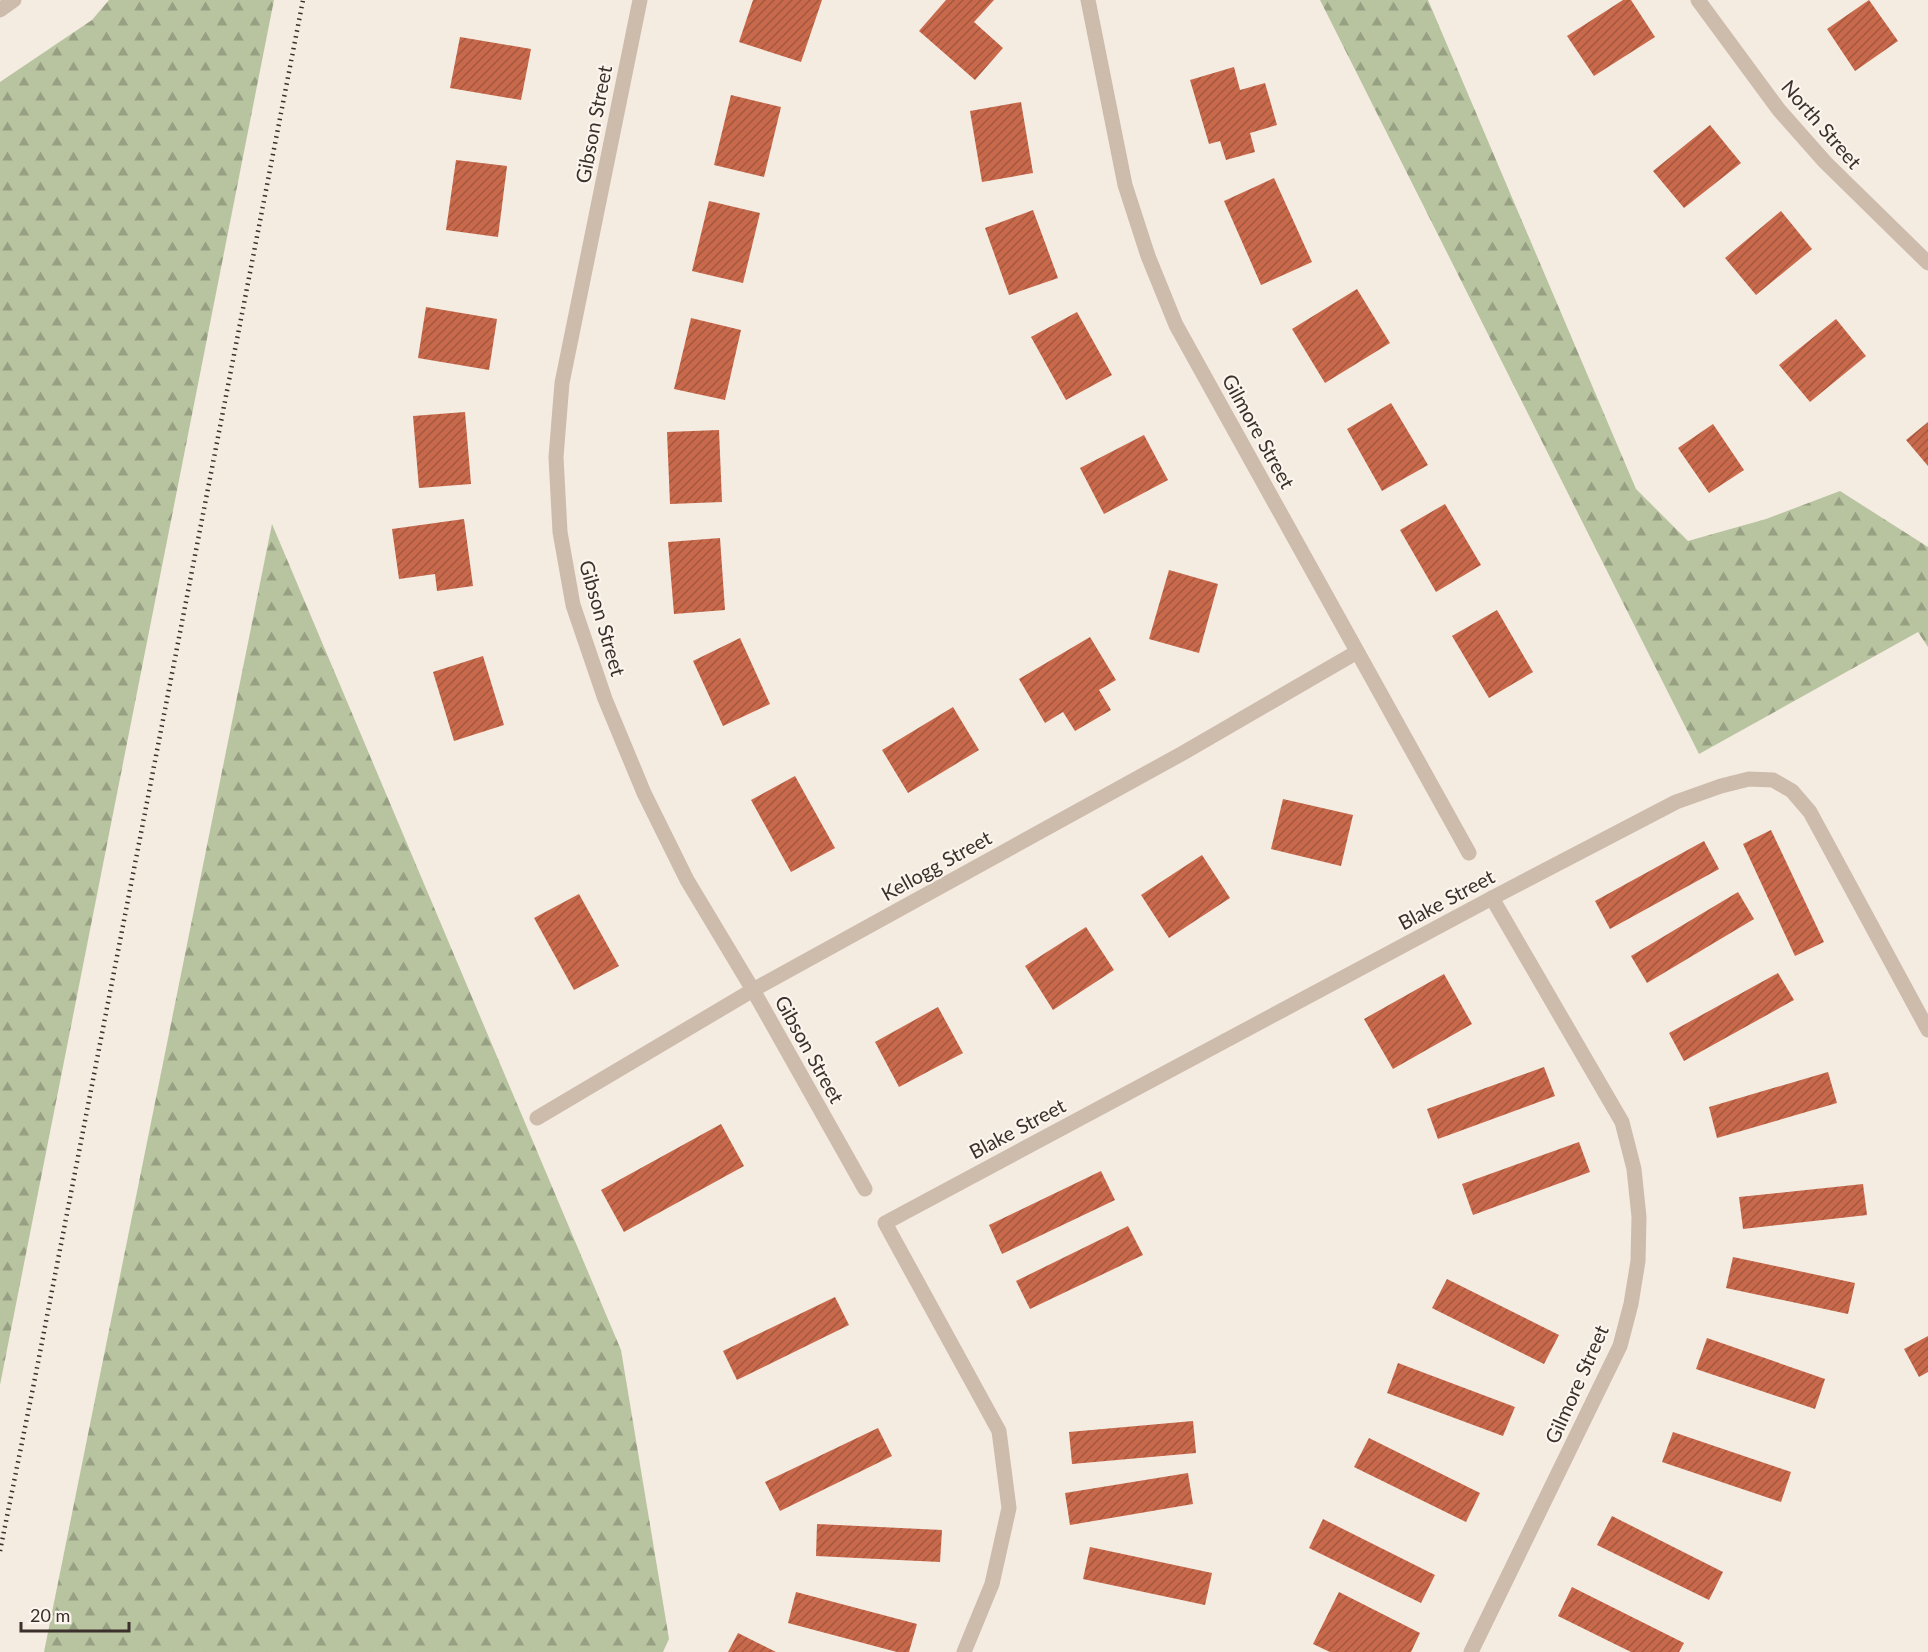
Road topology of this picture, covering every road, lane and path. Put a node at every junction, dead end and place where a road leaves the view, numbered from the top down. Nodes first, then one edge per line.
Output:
1 (14, 0) edge
2 (640, 0) edge
3 (1088, 0) edge
4 (1698, 0) edge
5 (0, 10) edge
6 (1928, 263) edge
7 (1357, 652) junction
8 (1469, 853) dead end
9 (1492, 898) junction
10 (753, 990) junction
11 (1928, 1030) edge
12 (537, 1118) dead end
13 (865, 1189) dead end
14 (964, 1652) edge
15 (1471, 1652) edge

1 - 5 street
2 - 10 street, Gibson Street
3 - 7 street, Gilmore Street
4 - 6 street, North Street
7 - 8 street, Gilmore Street
7 - 10 street, Kellogg Street
9 - 11 street, Blake Street
9 - 14 street, Blake Street
9 - 15 street, Gilmore Street
10 - 12 street, Kellogg Street
10 - 13 street, Gibson Street

